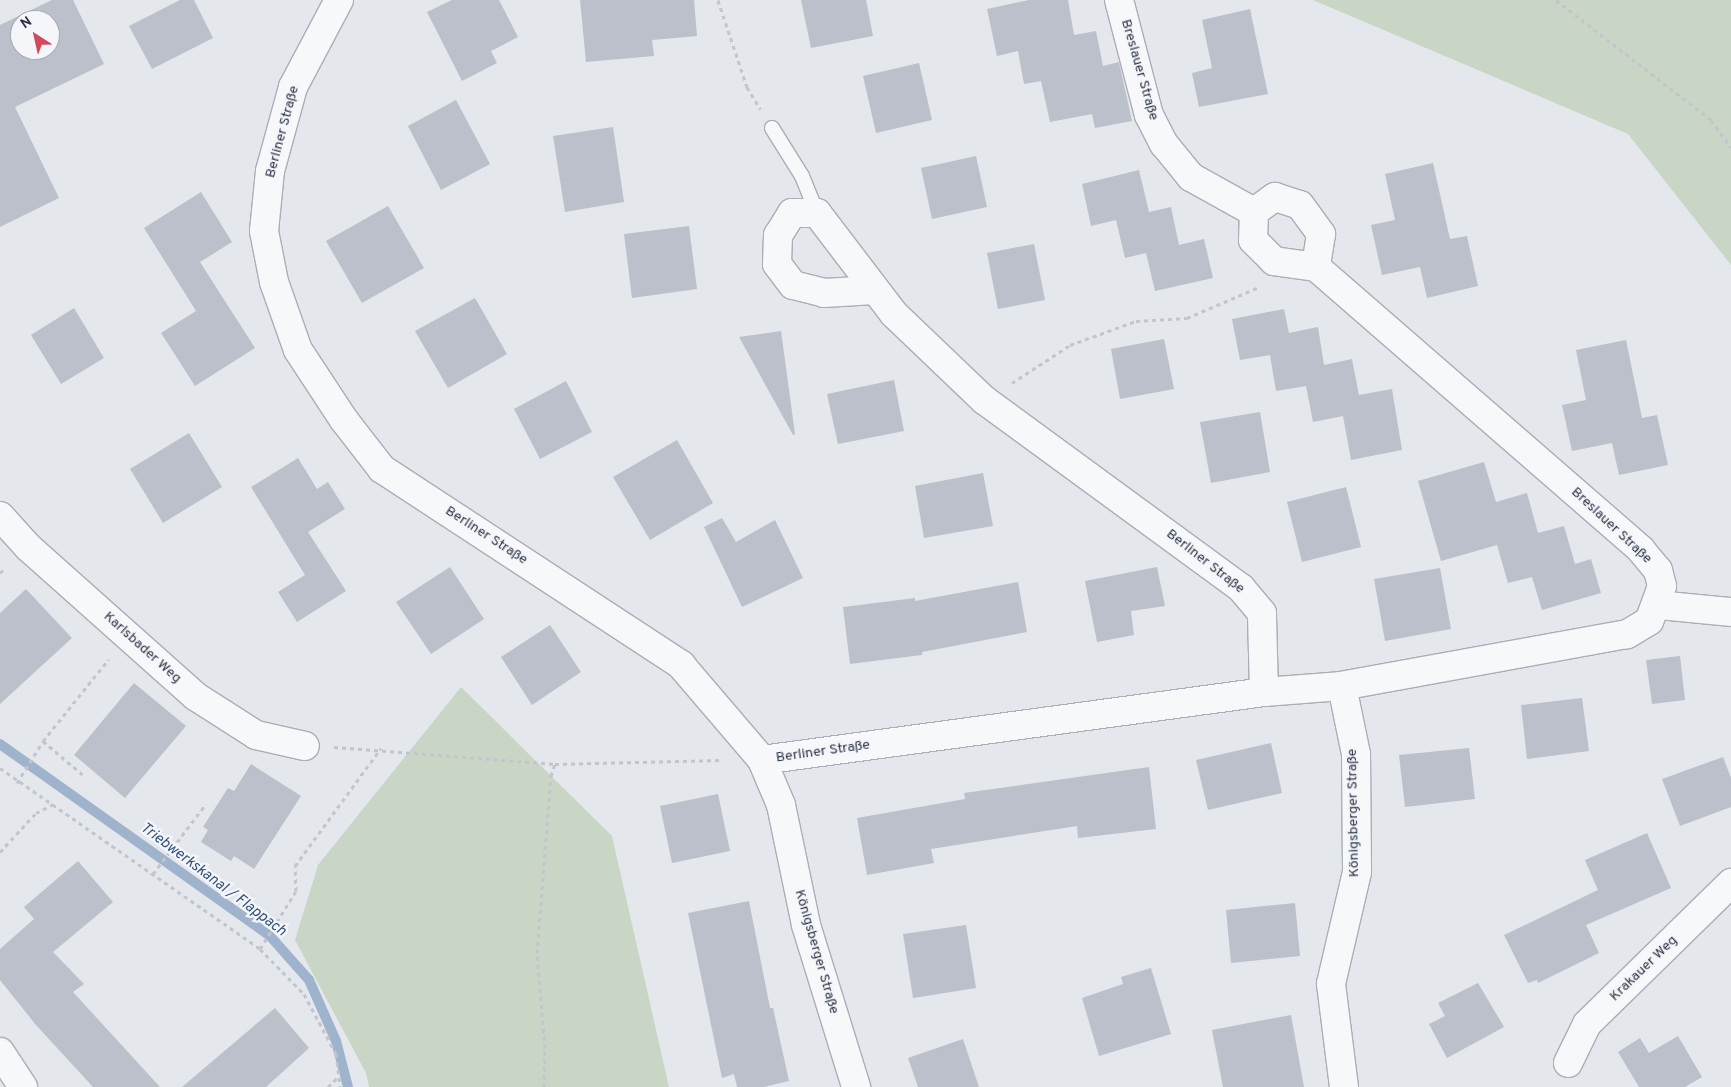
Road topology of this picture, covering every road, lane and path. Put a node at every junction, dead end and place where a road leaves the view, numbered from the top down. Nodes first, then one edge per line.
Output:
1 (339, 0) edge
2 (718, 0) edge
3 (1119, 0) edge
4 (1556, 0) edge
5 (772, 128) joint
6 (1731, 148) edge
7 (1254, 212) junction
8 (816, 214) junction
9 (1316, 267) junction
10 (1260, 286) dead end
11 (875, 290) junction
12 (984, 400) junction
13 (0, 516) edge
14 (1658, 605) junction
15 (1731, 612) edge
16 (128, 635) junction
17 (1342, 686) junction
18 (1264, 692) junction
19 (43, 741) junction
20 (305, 746) joint
21 (381, 748) junction
22 (762, 760) junction
23 (555, 764) junction
24 (0, 768) edge
25 (83, 775) dead end
26 (17, 783) junction
27 (54, 804) junction
28 (205, 805) dead end
29 (0, 852) edge
30 (153, 874) junction
31 (1731, 883) edge
32 (260, 949) junction
33 (0, 1052) edge
34 (1568, 1063) dead end
35 (338, 1078) junction
36 (23, 1087) edge
37 (328, 1087) edge
38 (340, 1087) edge
39 (544, 1087) edge
40 (856, 1087) edge
41 (1344, 1087) edge

1 - 22 street, Berliner Straße
2 - 5 path
3 - 7 street, Breslauer Straße
4 - 6 path
5 - 8 lane
7 - 9 street
7 - 9 street
8 - 11 street, Berliner Straße
8 - 11 street
9 - 14 street, Breslauer Straße
10 - 12 path
11 - 12 street, Berliner Straße
12 - 18 street, Berliner Straße
13 - 16 street, Karlsbader Weg
14 - 15 street
14 - 17 street
16 - 19 path
16 - 20 street, Karlsbader Weg
17 - 18 street
17 - 41 street, Königsberger Straße
18 - 22 street, Berliner Straße
19 - 25 path
19 - 26 path
20 - 21 path
21 - 23 path
21 - 32 path
22 - 23 path
22 - 40 street, Königsberger Straße
23 - 39 path
24 - 26 path
26 - 27 path
27 - 29 path
27 - 30 path
28 - 30 path
30 - 32 path
31 - 34 street, Krakauer Weg
32 - 35 path
33 - 36 street
35 - 37 path
35 - 38 path

